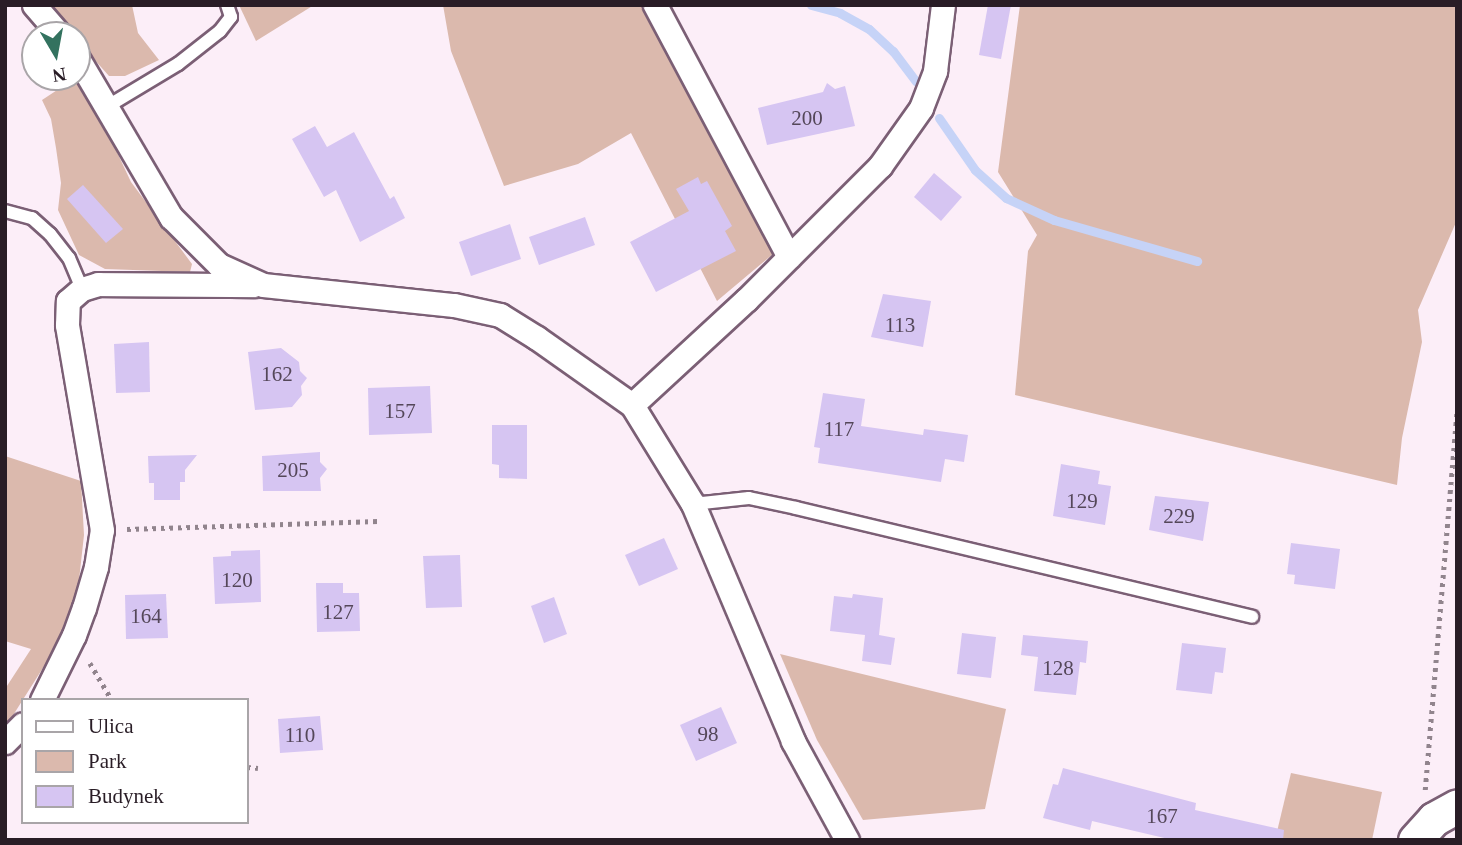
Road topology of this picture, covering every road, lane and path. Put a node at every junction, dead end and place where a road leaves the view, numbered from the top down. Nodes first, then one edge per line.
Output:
1 (34, 5) edge
2 (227, 5) edge
3 (655, 5) edge
4 (943, 5) edge
5 (48, 21) edge
6 (91, 80) edge
7 (107, 106) junction
8 (5, 211) edge
9 (789, 257) junction
10 (263, 285) junction
11 (82, 289) junction
12 (632, 405) junction
13 (1457, 412) edge
14 (693, 504) junction
15 (378, 521) dead end
16 (102, 530) junction
17 (1252, 617) dead end
18 (74, 635) junction
19 (42, 698) edge
20 (111, 698) edge
21 (21, 726) edge
22 (5, 743) edge
23 (248, 767) edge
24 (258, 768) dead end
25 (1457, 806) edge
26 (1419, 835) edge
27 (847, 840) edge

1 - 5 street
2 - 7 lane
3 - 9 street
4 - 9 street
6 - 7 street
7 - 10 street
8 - 11 lane
9 - 12 street
10 - 11 street
10 - 12 street
11 - 16 street
12 - 14 street
13 - 26 path
14 - 17 lane
14 - 27 street
15 - 16 path
16 - 18 street
18 - 19 street
18 - 20 path
21 - 22 street
23 - 24 path
25 - 26 street

